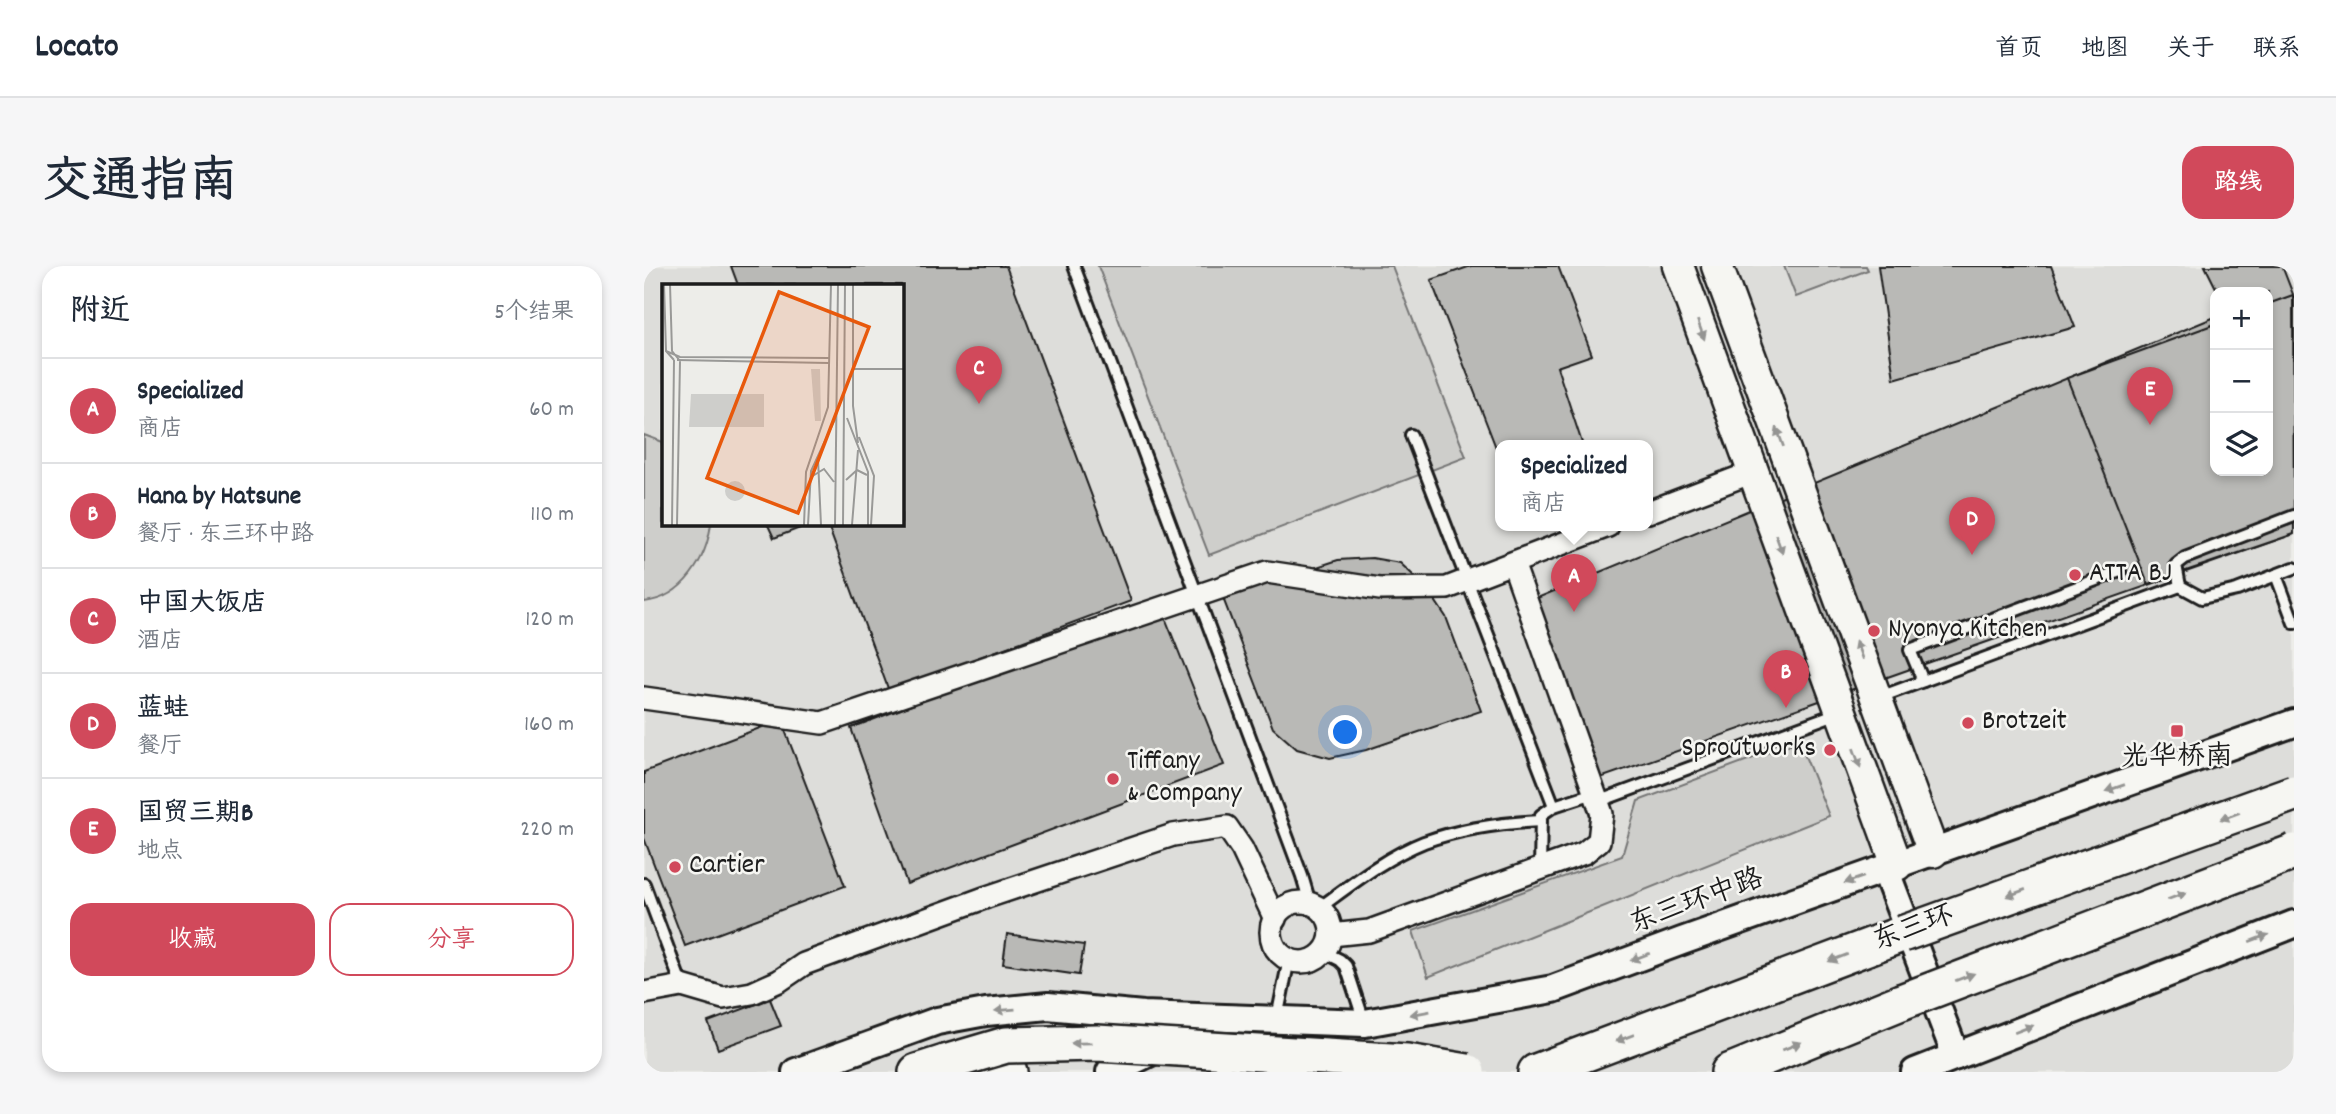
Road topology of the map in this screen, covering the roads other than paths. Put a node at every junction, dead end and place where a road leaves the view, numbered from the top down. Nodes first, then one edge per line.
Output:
1 (1074, 266) edge
2 (1678, 266) edge
3 (1717, 266) edge
4 (1411, 435) dead end
5 (1753, 472) junction
6 (1653, 510) edge
7 (2294, 516) edge
8 (1595, 531) edge
9 (1513, 562) junction
10 (2294, 568) edge
11 (2120, 571) dead end
12 (2276, 575) junction
13 (1467, 580) junction
14 (2180, 586) junction
15 (1197, 596) junction
16 (2294, 623) edge
17 (1923, 681) junction
18 (644, 698) edge
19 (1877, 698) junction
20 (1841, 712) junction
21 (2294, 723) edge
22 (2294, 793) edge
23 (1596, 797) junction
24 (1554, 806) junction
25 (1541, 821) junction
26 (1934, 852) junction
27 (2294, 852) edge
28 (1891, 867) junction
29 (1540, 869) junction
30 (644, 884) edge
31 (1314, 906) junction
32 (1275, 919) junction
33 (2294, 924) edge
34 (1327, 944) junction
35 (1289, 959) junction
36 (682, 986) junction
37 (644, 993) edge
38 (1220, 1018) junction
39 (1277, 1020) junction
40 (1365, 1023) junction
41 (1956, 1056) junction
42 (931, 1067) edge
43 (1919, 1071) edge
44 (796, 1072) edge
45 (1009, 1072) edge
46 (1110, 1072) edge
47 (1467, 1072) edge
48 (1536, 1072) edge
49 (1729, 1072) edge

1 - 15 lane
2 -> 5 main road
19 -> 3 main road
4 - 13 lane
5 - 6 street
5 -> 20 main road
7 - 14 lane
8 - 9 street
9 - 13 street
9 - 23 street
10 - 12 lane
11 - 17 lane
12 - 14 lane
12 - 16 lane
13 - 15 street
13 - 24 lane
14 - 17 lane
15 - 18 street
15 - 31 lane
17 - 19 lane
19 - 26 main road
20 - 23 lane
20 -> 28 main road
21 -> 26 street, 东三环中路
22 -> 48 highway, 东三环, bridge
23 - 24 lane
23 - 29 street
24 - 25 lane
25 - 29 lane
25 - 31 lane
26 - 28 street, 东三环中路
49 -> 27 highway, bridge
28 -> 40 street, 东三环中路
28 - 41 street
29 - 34 street
30 - 36 lane
31 - 32 street
31 - 34 street
32 - 35 street
32 - 36 street
41 -> 33 street
34 - 35 street
34 - 40 lane
35 - 39 lane
36 - 37 street
38 - 39 street, 东三环中路
38 -> 44 street
38 - 46 street, 东三环中路
39 - 40 street, 东三环中路
41 - 43 street
42 - 45 highway
47 -> 42 highway, bridge

